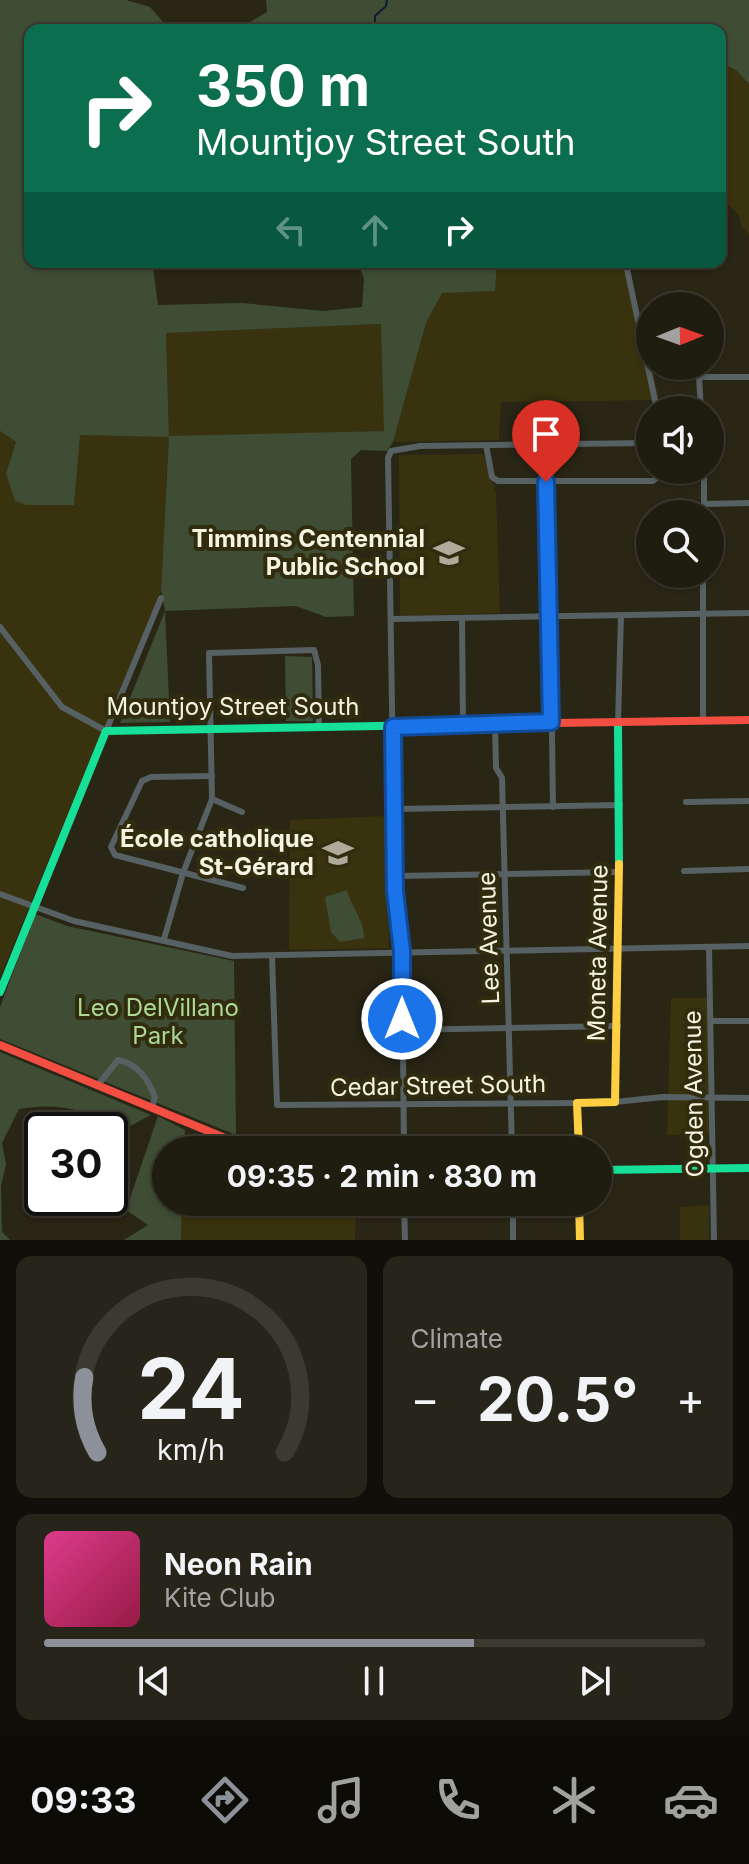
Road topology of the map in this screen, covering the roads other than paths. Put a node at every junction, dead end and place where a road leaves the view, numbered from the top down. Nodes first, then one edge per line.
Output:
1 (627, 269) dead end
2 (749, 377) edge
3 (654, 396) edge
4 (700, 396) edge
5 (548, 443) junction
6 (636, 443) edge
7 (486, 445) junction
8 (636, 481) edge
9 (546, 482) junction
10 (749, 503) edge
11 (724, 504) edge
12 (703, 588) edge
13 (161, 598) dead end
14 (749, 613) edge
15 (702, 614) junction
16 (621, 615) junction
17 (548, 616) junction
18 (462, 618) junction
19 (391, 619) junction
20 (0, 627) edge
21 (703, 720) junction
22 (749, 720) edge
23 (551, 722) junction
24 (618, 723) junction
25 (495, 725) junction
26 (463, 726) junction
27 (393, 727) junction
28 (319, 728) junction
29 (211, 730) junction
30 (106, 731) junction
31 (212, 776) junction
32 (212, 799) junction
33 (749, 801) edge
34 (686, 802) dead end
35 (620, 805) junction
36 (503, 807) junction
37 (553, 807) junction
38 (395, 809) junction
39 (242, 812) dead end
40 (749, 869) edge
41 (684, 871) dead end
42 (620, 872) junction
43 (183, 873) junction
44 (504, 874) junction
45 (395, 876) junction
46 (243, 888) dead end
47 (0, 894) edge
48 (35, 909) junction
49 (164, 939) junction
50 (749, 946) edge
51 (709, 947) junction
52 (620, 948) junction
53 (509, 950) junction
54 (402, 951) junction
55 (272, 956) junction
56 (0, 992) edge
57 (711, 1021) junction
58 (749, 1021) edge
59 (618, 1026) junction
60 (510, 1029) junction
61 (402, 1030) junction
62 (0, 1045) edge
63 (97, 1086) junction
64 (712, 1098) junction
65 (749, 1098) edge
66 (615, 1102) junction
67 (577, 1103) junction
68 (512, 1104) junction
69 (403, 1106) junction
70 (152, 1108) junction
71 (220, 1136) edge
72 (404, 1136) edge
73 (512, 1136) edge
74 (578, 1136) edge
75 (749, 1168) edge
76 (713, 1169) junction
77 (612, 1170) edge
78 (404, 1216) edge
79 (513, 1216) edge
80 (579, 1216) edge
81 (405, 1240) edge
82 (513, 1240) edge
83 (580, 1240) edge
84 (714, 1240) edge

1 - 3 street
2 - 4 street
5 - 6 street
5 - 7 street
5 - 9 street
7 - 9 street
7 - 19 street
8 - 9 street
9 - 17 street
10 - 11 street
12 - 15 street
13 - 30 street
14 - 15 street
15 - 16 street
15 - 21 street
16 - 17 street
16 - 24 street
17 - 18 street
17 - 23 street
18 - 19 street
18 - 26 street
19 - 27 street
20 - 30 street, Mountjoy Street South
21 - 22 street, Mountjoy Street South
21 - 24 street, Mountjoy Street South
23 - 24 street, Mountjoy Street South
23 - 25 street, Mountjoy Street South
23 - 37 street
24 - 35 street, Moneta Avenue
25 - 26 street, Mountjoy Street South
25 - 36 street, Lee Avenue
26 - 27 street, Mountjoy Street South
27 - 28 street, Mountjoy Street South
27 - 38 street
28 - 29 street, Mountjoy Street South
28 - 29 street
29 - 30 street, Mountjoy Street South
29 - 31 street
30 - 48 street
31 - 32 street
31 - 43 street
32 - 39 street
32 - 43 street
33 - 34 street
35 - 37 street
35 - 42 street, Moneta Avenue
36 - 37 street
36 - 38 street
36 - 44 street, Lee Avenue
38 - 45 street
40 - 41 street
42 - 44 street
42 - 52 street, Moneta Avenue
43 - 46 street
43 - 49 street
44 - 45 street
44 - 53 street, Lee Avenue
45 - 54 street
47 - 48 street
48 - 49 street
48 - 56 street
49 - 55 street
50 - 51 street
51 - 52 street
51 - 57 street, Ogden Avenue
52 - 53 street
52 - 59 street, Moneta Avenue
53 - 54 street
53 - 60 street, Lee Avenue
54 - 55 street
54 - 61 street
55 - 69 street, Cedar Street South
57 - 58 street
57 - 64 street, Ogden Avenue
59 - 60 street
59 - 66 street, Moneta Avenue
60 - 61 street
60 - 68 street, Lee Avenue
61 - 69 street
62 - 63 street
63 - 70 street
63 - 70 street
64 - 65 street, Cedar Street South
64 - 66 street, Cedar Street South
64 - 76 street, Ogden Avenue
66 - 67 street, Cedar Street South
67 - 68 street, Cedar Street South
67 - 74 street
68 - 69 street, Cedar Street South
68 - 73 street, Lee Avenue
69 - 72 street
70 - 71 street
75 - 76 street
76 - 77 street
76 - 84 street, Ogden Avenue
78 - 81 street
79 - 82 street
80 - 83 street

